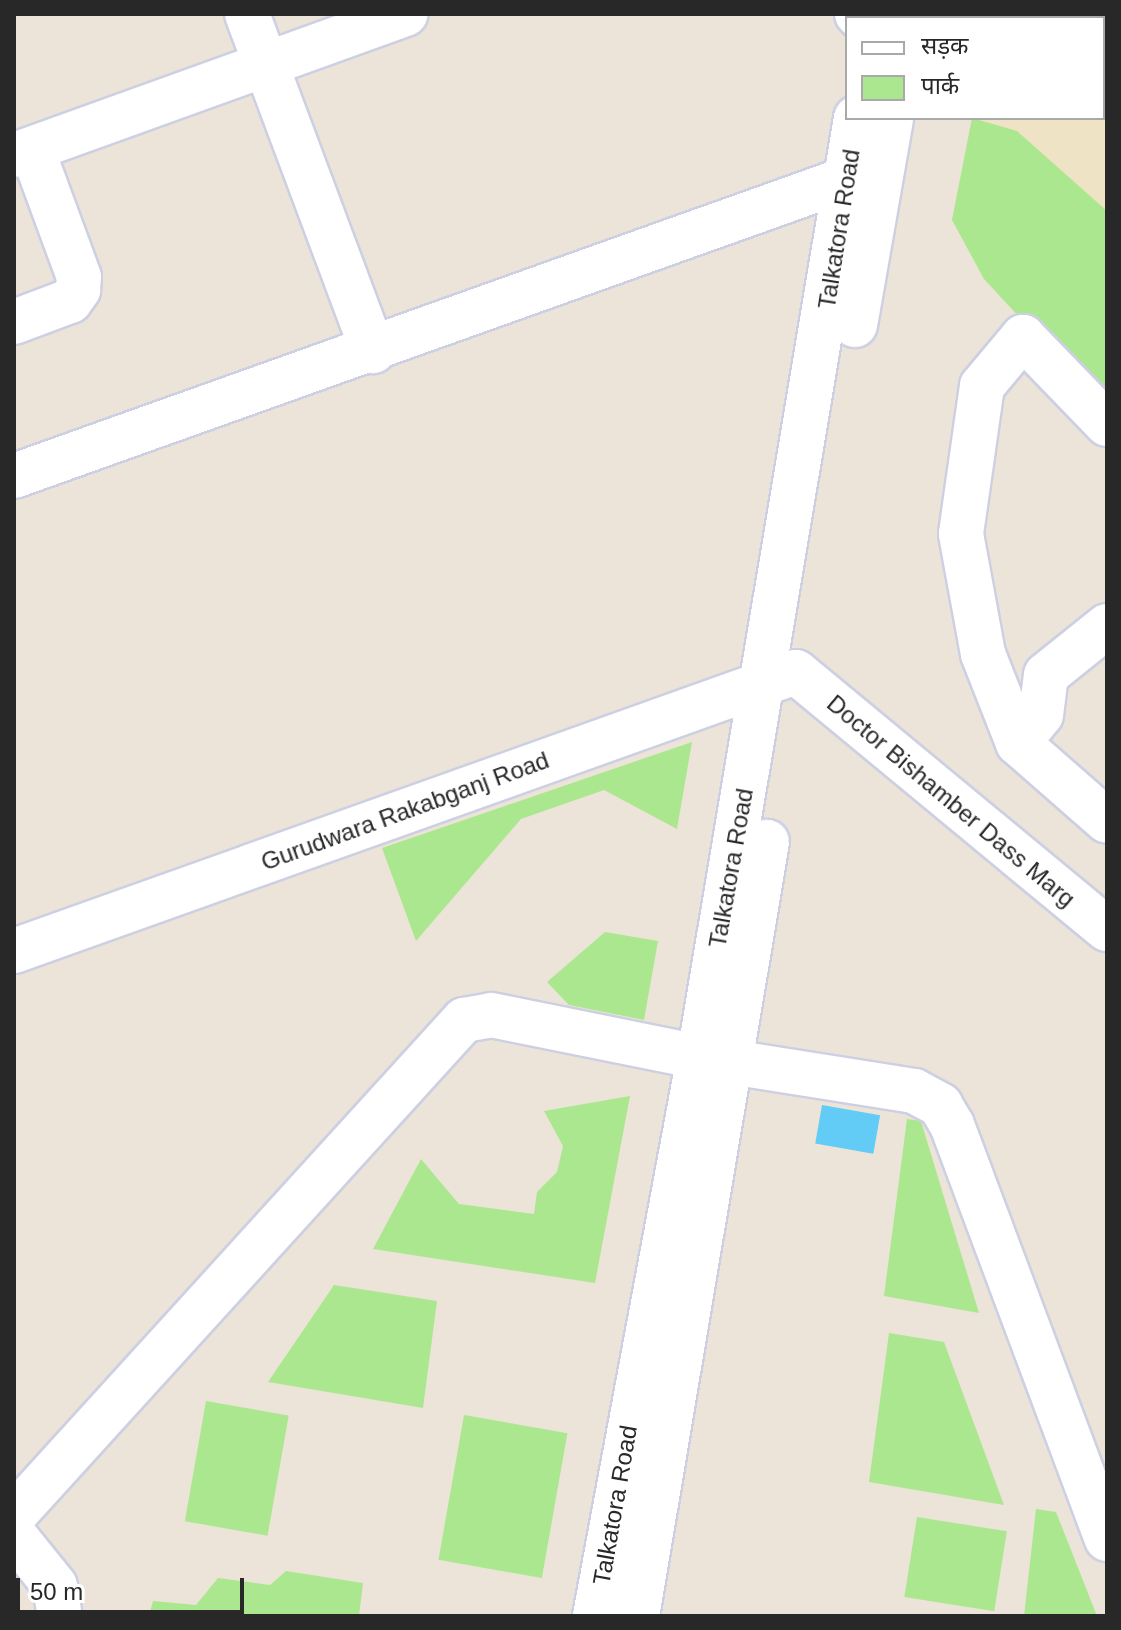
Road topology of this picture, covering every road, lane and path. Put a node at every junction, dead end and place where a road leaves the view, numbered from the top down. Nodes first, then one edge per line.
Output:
1 (247, 14) edge
2 (405, 14) edge
3 (265, 64) junction
4 (856, 120) edge
5 (891, 120) edge
6 (23, 152) edge
7 (849, 178) junction
8 (14, 322) edge
9 (373, 351) junction
10 (1107, 424) edge
11 (14, 476) edge
12 (1107, 626) edge
13 (779, 678) junction
14 (1018, 743) junction
15 (1107, 821) edge
16 (1107, 929) edge
17 (14, 951) edge
18 (714, 1060) junction
19 (14, 1515) edge
20 (14, 1535) edge
21 (1107, 1539) edge
22 (60, 1616) edge
23 (595, 1616) edge
24 (637, 1616) edge

1 - 3 street
2 - 3 street
3 - 6 street
3 - 9 street
4 - 7 street, Talkatora Road
5 - 13 street, Talkatora Road
6 - 8 street
7 - 9 street
7 - 13 street, Talkatora Road
9 - 11 street
10 - 14 street
12 - 14 street
13 - 16 street, Doctor Bishamber Dass Marg
13 - 17 street, Gurudwara Rakabganj Road
13 - 18 street, Talkatora Road
14 - 15 street
18 - 19 street
18 - 21 street
18 - 23 street, Talkatora Road
18 - 24 street, Talkatora Road
20 - 22 street

